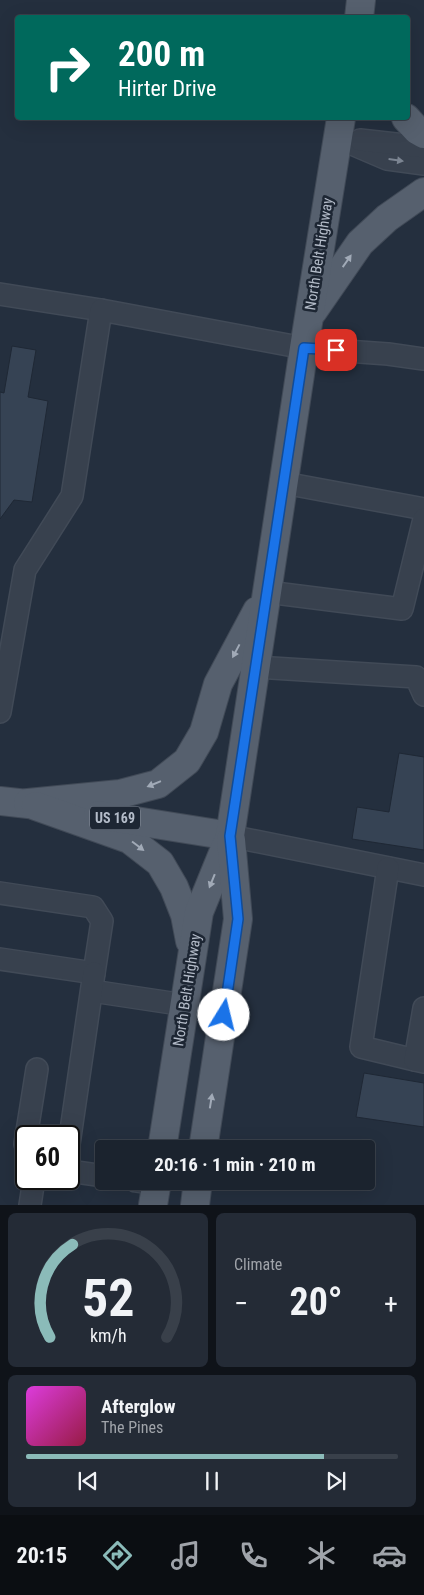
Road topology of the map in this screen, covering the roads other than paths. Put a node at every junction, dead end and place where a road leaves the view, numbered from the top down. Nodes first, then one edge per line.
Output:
1 (361, 0) edge
2 (358, 15) edge
3 (408, 120) edge
4 (340, 128) edge
5 (424, 134) edge
6 (424, 147) edge
7 (424, 164) edge
8 (424, 192) edge
9 (0, 294) edge
10 (101, 310) junction
11 (310, 316) junction
12 (304, 348) junction
13 (424, 359) edge
14 (284, 483) junction
15 (424, 509) edge
16 (424, 519) edge
17 (267, 592) junction
18 (256, 668) junction
19 (421, 683) edge
20 (0, 712) edge
21 (0, 801) edge
22 (28, 803) junction
23 (230, 836) junction
24 (388, 868) junction
25 (424, 875) edge
26 (0, 893) edge
27 (193, 952) junction
28 (0, 958) edge
29 (93, 982) junction
30 (184, 1004) junction
31 (424, 1008) edge
32 (419, 1061) edge
33 (36, 1069) dead end
34 (27, 1125) edge
35 (72, 1125) edge
36 (163, 1140) edge
37 (204, 1140) edge
38 (80, 1173) edge
39 (95, 1175) edge
40 (32, 1190) edge
41 (197, 1190) edge
42 (30, 1205) edge
43 (195, 1205) edge

1 - 2 main road
3 - 5 main road
4 - 6 street
4 -> 7 street
4 - 11 main road, North Belt Highway
11 -> 8 main road
9 - 10 street
10 - 12 street
10 - 20 street
11 - 12 main road, North Belt Highway
12 - 13 street
12 - 14 main road, North Belt Highway
14 - 15 street
14 - 17 main road, North Belt Highway
16 - 17 street
17 - 18 main road, North Belt Highway
17 -> 22 main road
18 - 19 street
18 - 23 main road, North Belt Highway
21 - 22 main road, US 169
22 - 23 main road, US 169
22 -> 27 main road
23 - 24 street
23 -> 27 main road, North Belt Highway
37 -> 23 main road, North Belt Highway
24 - 25 street
24 - 32 street
26 - 29 street
27 - 30 main road, North Belt Highway
28 - 29 street
29 - 30 street
29 - 35 street
30 - 36 main road, North Belt Highway
31 - 32 street
33 - 34 street
38 - 39 street
40 - 42 street
41 - 43 main road

